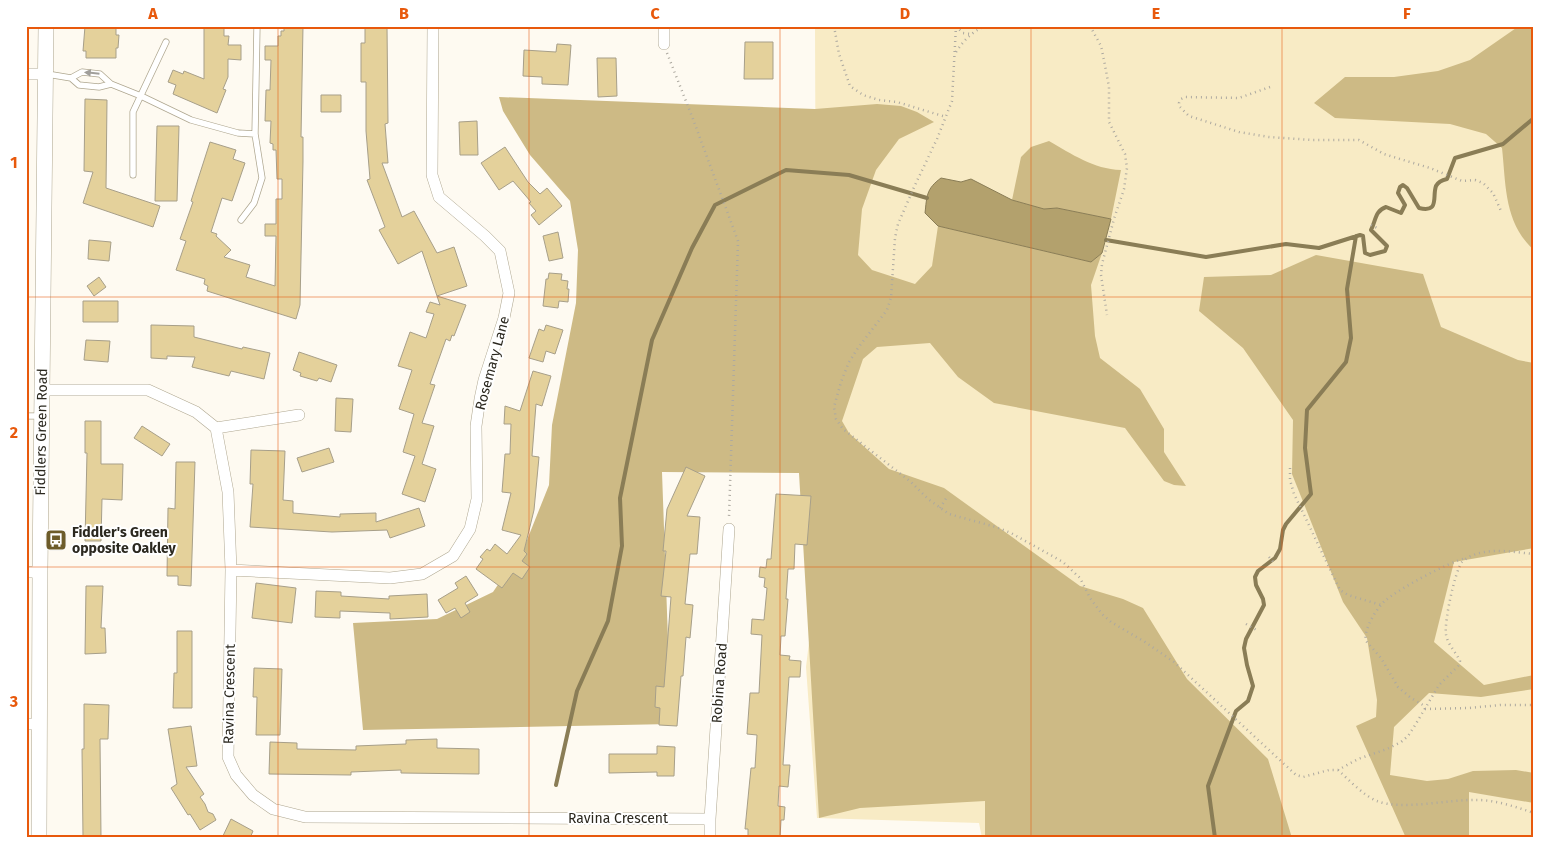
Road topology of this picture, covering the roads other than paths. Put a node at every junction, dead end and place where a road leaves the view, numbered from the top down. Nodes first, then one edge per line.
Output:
1 (46, 26) edge
2 (257, 26) edge
3 (433, 26) edge
4 (664, 26) edge
5 (166, 42) dead end
6 (664, 44) road end
7 (26, 74) edge
8 (45, 74) junction
9 (71, 78) junction
10 (111, 84) junction
11 (141, 96) junction
12 (256, 134) junction
13 (133, 175) dead end
14 (241, 220) dead end
15 (41, 390) junction
16 (299, 415) dead end
17 (26, 416) edge
18 (42, 416) junction
19 (216, 428) junction
20 (729, 529) road end
21 (231, 570) junction
22 (33, 572) edge
23 (32, 724) edge
24 (710, 819) junction
25 (39, 838) edge
26 (710, 838) edge

1 - 8 main road, Fiddlers Green Road
2 - 12 lane
3 - 21 street, Rosemary Lane
4 - 6 street
5 - 11 lane
7 - 8 street
8 - 9 lane
8 - 15 main road, Fiddlers Green Road
9 - 10 lane
10 -> 9 lane
10 - 11 lane
11 - 12 lane
11 - 13 lane
12 - 14 lane
15 - 18 main road, Fiddlers Green Road
15 - 19 street
16 - 19 street
17 - 18 lane
18 - 22 main road, Fiddlers Green Road
19 - 21 street, Ravina Crescent
20 - 24 street, Robina Road
21 - 24 street, Ravina Crescent
22 - 23 main road, Fiddlers Green Road
23 - 25 main road, Fiddlers Green Road
24 - 26 street, Robina Road

